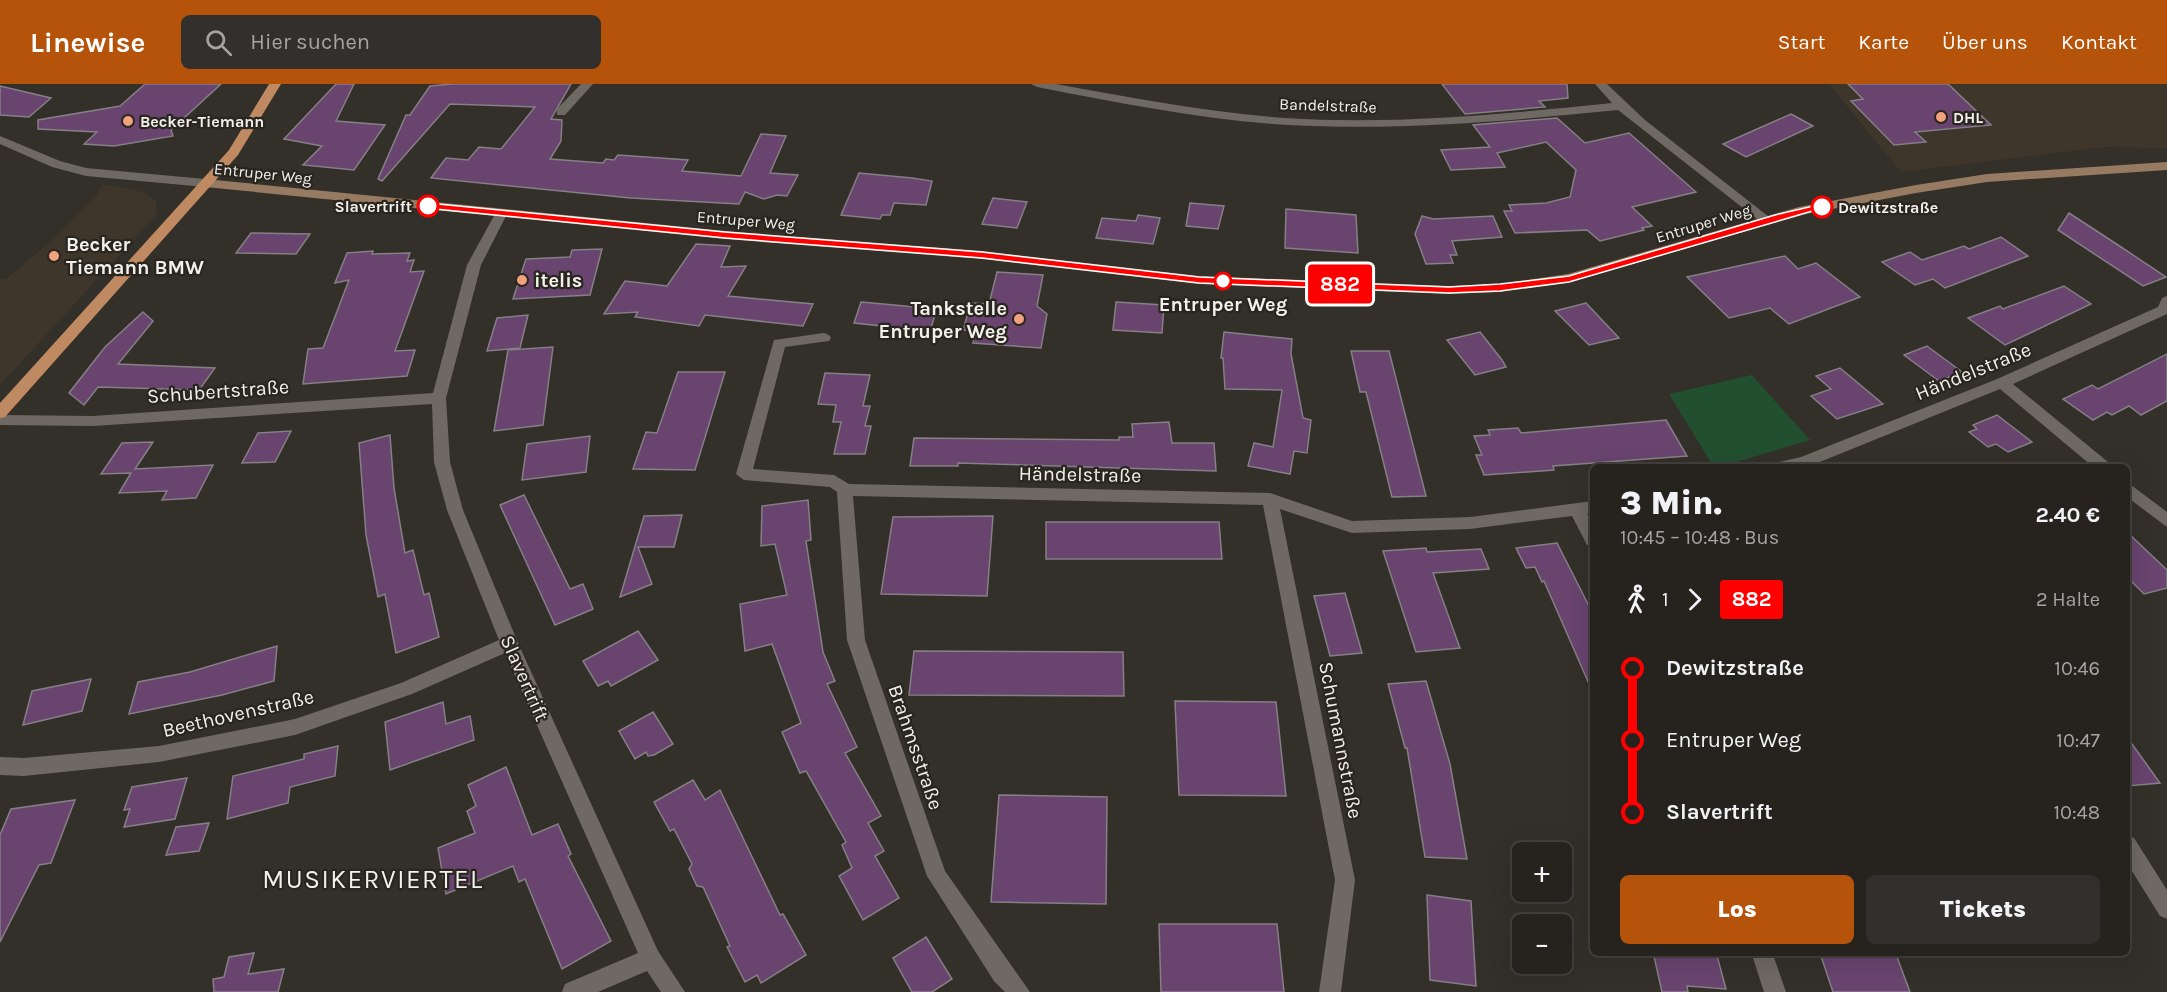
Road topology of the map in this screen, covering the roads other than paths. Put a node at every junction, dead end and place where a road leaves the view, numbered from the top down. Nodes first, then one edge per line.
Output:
1 (275, 84) edge
2 (587, 84) edge
3 (1037, 84) edge
4 (1601, 84) edge
5 (1621, 106) junction
6 (561, 112) dead end
7 (0, 140) edge
8 (2167, 166) edge
9 (205, 183) junction
10 (501, 214) junction
11 (1767, 220) junction
12 (2167, 301) edge
13 (824, 338) dead end
14 (2002, 383) junction
15 (440, 398) junction
16 (0, 412) edge
17 (0, 420) edge
18 (1806, 464) edge
19 (2100, 464) edge
20 (845, 490) junction
21 (2130, 490) edge
22 (1270, 499) junction
23 (1585, 508) edge
24 (2167, 521) edge
25 (1590, 528) edge
26 (509, 643) junction
27 (0, 766) edge
28 (2130, 850) edge
29 (2167, 909) edge
30 (1762, 956) edge
31 (651, 958) junction
32 (573, 992) edge
33 (674, 992) edge
34 (1019, 992) edge
35 (1330, 992) edge
36 (1774, 992) edge

1 - 9 main road
2 - 6 street
3 - 5 street, Bandelstraße
4 - 5 street
5 - 11 street
7 - 9 street, Entruper Weg
8 - 11 main road, Entruper Weg
9 - 10 main road, Entruper Weg
9 - 16 main road
10 - 11 main road, Entruper Weg
10 - 15 street, Slavertrift
12 - 14 street, Händelstraße
13 - 20 street, Händelstraße
14 - 18 street, Händelstraße
14 - 19 street
15 - 17 street, Schubertstraße
15 - 26 street, Slavertrift
20 - 22 street, Händelstraße
20 - 34 street, Brahmsstraße
21 - 24 street
22 - 23 street, Händelstraße
22 - 35 street, Schumannstraße
23 - 25 street
26 - 27 street, Beethovenstraße
26 - 31 street, Slavertrift
28 - 29 street
30 - 36 street
31 - 32 street
31 - 33 street, Slavertrift

